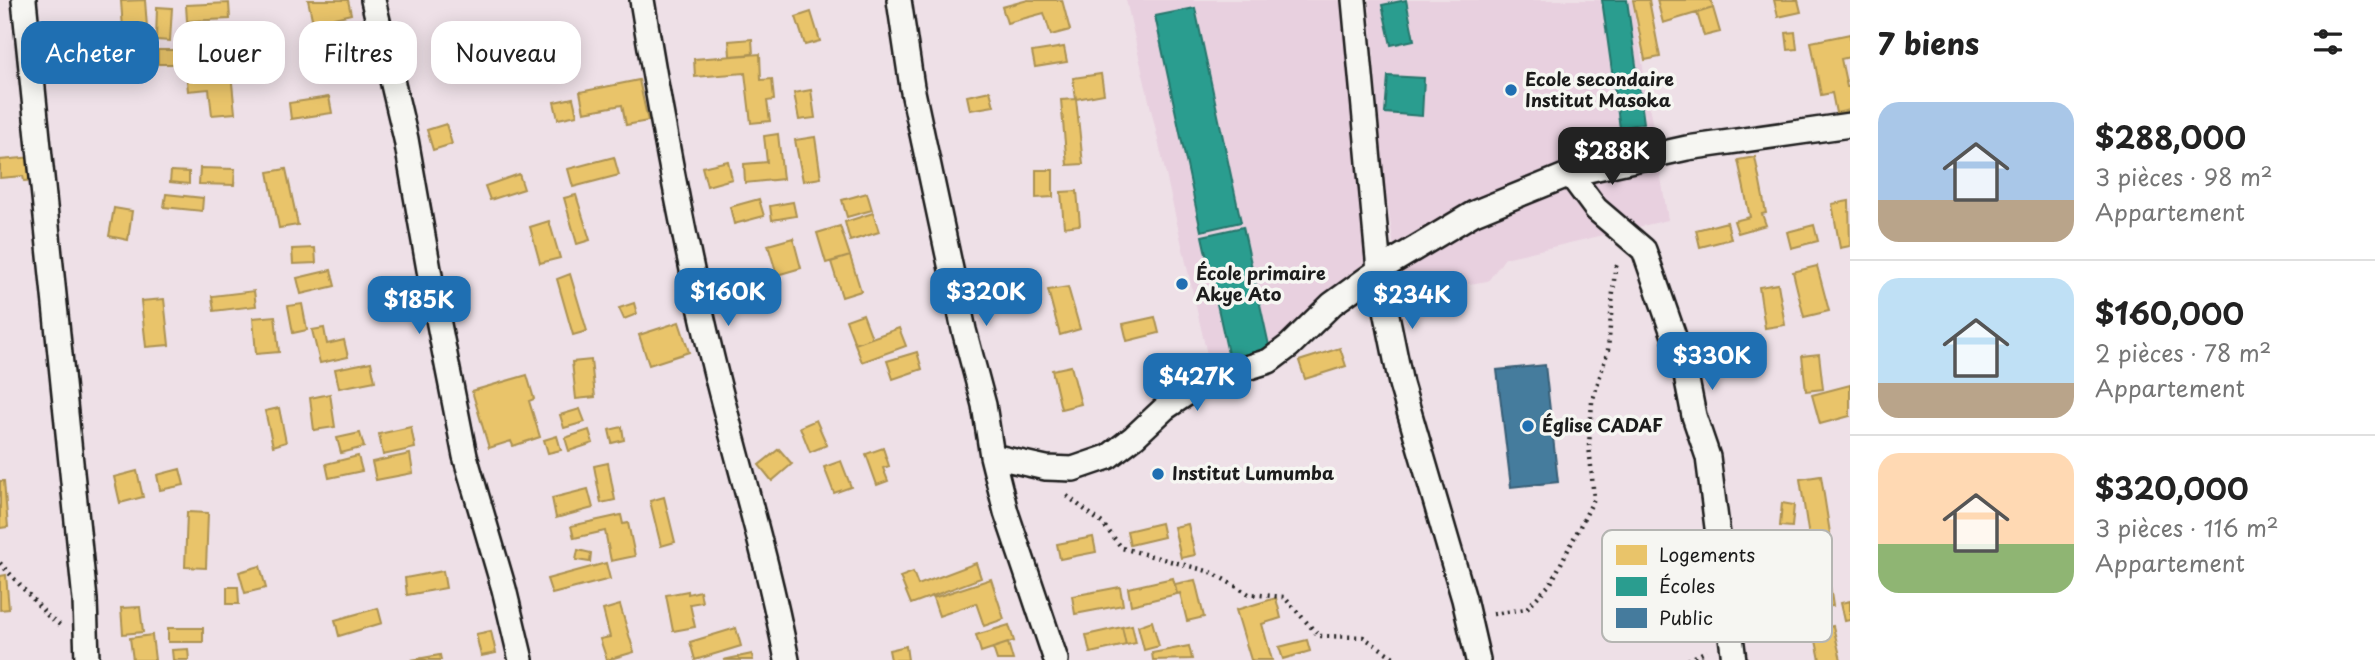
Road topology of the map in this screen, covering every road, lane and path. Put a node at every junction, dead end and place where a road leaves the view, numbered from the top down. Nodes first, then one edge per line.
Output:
1 (24, 0) edge
2 (373, 0) edge
3 (642, 0) edge
4 (899, 0) edge
5 (1354, 0) edge
6 (1850, 125) edge
7 (1570, 174) junction
8 (1628, 236) junction
9 (1379, 270) junction
10 (992, 456) junction
11 (1046, 468) junction
12 (1717, 530) edge
13 (0, 563) edge
14 (1468, 617) junction
15 (1732, 642) edge
16 (86, 652) edge
17 (521, 660) edge
18 (787, 660) edge
19 (1056, 660) edge
20 (1398, 660) edge
21 (1478, 660) edge
22 (1734, 660) edge

1 - 16 street
2 - 17 street
3 - 18 street
4 - 10 street
5 - 9 street
6 - 7 street
7 - 8 street
7 - 9 street
8 - 12 street
8 - 14 path
9 - 11 street
9 - 14 street
10 - 11 street
10 - 19 street
11 - 20 path
13 - 16 path
14 - 21 street
15 - 22 street

